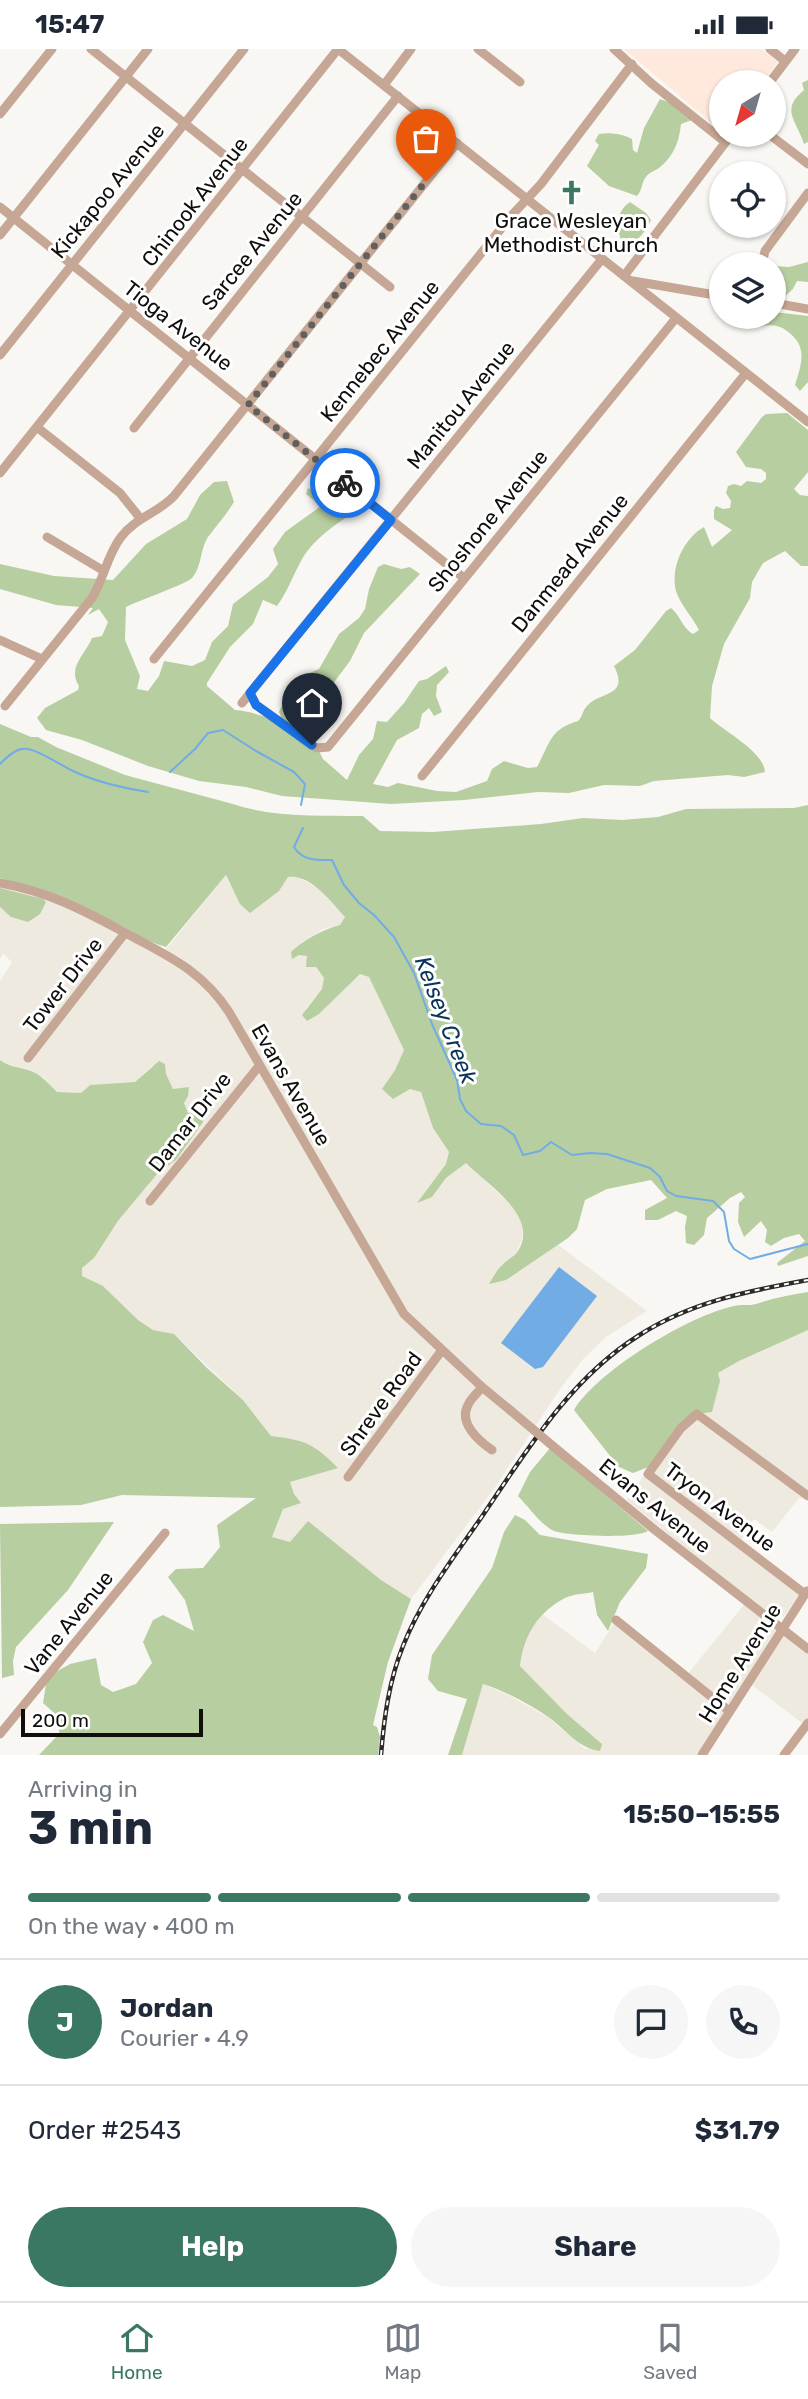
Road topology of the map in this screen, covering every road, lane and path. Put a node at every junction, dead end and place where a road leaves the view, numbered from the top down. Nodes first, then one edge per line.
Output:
1 (52, 49) edge
2 (91, 49) edge
3 (148, 49) edge
4 (244, 49) edge
5 (338, 49) edge
6 (411, 49) edge
7 (478, 49) edge
8 (614, 49) edge
9 (770, 49) edge
10 (795, 49) edge
11 (785, 61) junction
12 (632, 64) junction
13 (779, 70) edge
14 (126, 76) junction
15 (520, 82) dead end
16 (384, 85) junction
17 (398, 96) junction
18 (0, 114) edge
19 (184, 124) junction
20 (709, 124) edge
21 (457, 143) junction
22 (722, 147) edge
23 (786, 147) edge
24 (808, 164) edge
25 (243, 170) junction
26 (808, 193) edge
27 (527, 199) junction
28 (0, 207) edge
29 (302, 216) junction
30 (14, 219) junction
31 (0, 235) edge
32 (765, 252) edge
33 (603, 259) junction
34 (360, 263) junction
35 (72, 265) junction
36 (628, 278) junction
37 (390, 287) dead end
38 (709, 294) edge
39 (786, 305) edge
40 (808, 309) edge
41 (131, 311) junction
42 (676, 318) junction
43 (0, 355) edge
44 (190, 358) junction
45 (746, 373) junction
46 (248, 405) junction
47 (808, 422) edge
48 (38, 428) junction
49 (134, 428) dead end
50 (315, 458) junction
51 (0, 473) edge
52 (140, 518) junction
53 (391, 520) junction
54 (47, 537) dead end
55 (104, 571) junction
56 (464, 578) junction
57 (0, 640) edge
58 (42, 659) junction
59 (154, 659) dead end
60 (250, 693) junction
61 (242, 703) dead end
62 (5, 706) dead end
63 (422, 776) dead end
64 (0, 883) edge
65 (125, 933) junction
66 (28, 1058) dead end
67 (259, 1066) junction
68 (150, 1201) dead end
69 (442, 1350) junction
70 (482, 1387) junction
71 (492, 1450) dead end
72 (348, 1478) dead end
73 (808, 1496) edge
74 (165, 1533) dead end
75 (806, 1591) edge
76 (616, 1620) dead end
77 (782, 1629) junction
78 (808, 1649) edge
79 (730, 1711) junction
80 (808, 1723) edge
81 (0, 1734) edge
82 (702, 1755) edge
83 (784, 1755) edge

1 - 18 street
2 - 14 street
3 - 14 street
4 - 19 street, Kickapoo Avenue
5 - 16 street
5 - 25 street, Chinook Avenue
6 - 16 street
7 - 15 street
8 - 12 street
9 - 11 street
10 - 11 street
11 - 13 street
12 - 20 street
12 - 27 street, Kennebec Avenue
14 - 19 street
14 - 30 street
16 - 17 street
17 - 21 street
17 - 29 street, Sarcee Avenue
19 - 25 street
19 - 35 street, Kickapoo Avenue
21 - 27 street
21 - 34 street
22 - 36 street
23 - 24 street
25 - 29 street
25 - 41 street, Chinook Avenue
26 - 32 street
27 - 33 street
27 - 50 street, Kennebec Avenue
28 - 30 street, Tioga Avenue
29 - 34 street
29 - 44 street, Sarcee Avenue
30 - 31 street
30 - 35 street, Tioga Avenue
33 - 36 street
33 - 53 street, Manitou Avenue
34 - 37 street
34 - 46 street
35 - 41 street, Tioga Avenue
35 - 43 street, Kickapoo Avenue
36 - 38 street
36 - 42 street
39 - 40 street
41 - 44 street, Tioga Avenue
41 - 48 street, Chinook Avenue
42 - 45 street
42 - 56 street, Shoshone Avenue
44 - 46 street, Tioga Avenue
44 - 49 street, Sarcee Avenue
45 - 47 street
45 - 63 street, Danmead Avenue
46 - 50 street, Tioga Avenue
46 - 52 street
48 - 51 street, Chinook Avenue
48 - 52 street
50 - 53 street, Tioga Avenue
50 - 59 street, Kennebec Avenue
52 - 55 street
53 - 56 street, Tioga Avenue
53 - 60 street, Manitou Avenue
54 - 55 street
55 - 58 street
56 - 60 street, Shoshone Avenue
57 - 58 street
58 - 62 street
60 - 61 street, Manitou Avenue
64 - 65 street, Evans Avenue
65 - 66 street, Tower Drive
65 - 67 street, Evans Avenue
67 - 68 street, Damar Drive
67 - 69 street, Evans Avenue
69 - 70 street, Evans Avenue
69 - 72 street, Shreve Road
70 - 71 street
70 - 77 street, Evans Avenue, bridge
73 - 75 street, Tryon Avenue
74 - 81 street, Vane Avenue
75 - 77 street, Home Avenue
76 - 79 street
77 - 78 street, Evans Avenue
77 - 79 street, Home Avenue
79 - 82 street, Home Avenue
80 - 83 street

